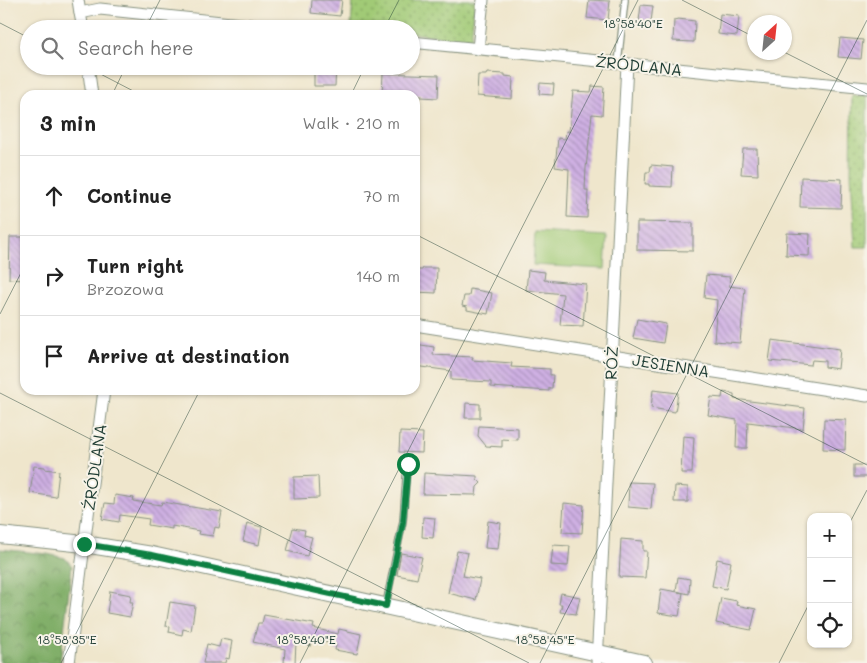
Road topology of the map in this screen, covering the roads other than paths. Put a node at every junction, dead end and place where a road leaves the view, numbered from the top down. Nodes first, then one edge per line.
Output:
1 (78, 0) edge
2 (483, 0) edge
3 (625, 0) edge
4 (80, 13) junction
5 (81, 20) edge
6 (203, 20) edge
7 (420, 43) edge
8 (478, 49) junction
9 (623, 64) junction
10 (89, 75) edge
11 (867, 88) edge
12 (91, 90) edge
13 (420, 326) edge
14 (611, 356) junction
15 (103, 395) edge
16 (867, 396) edge
17 (408, 464) dead end
18 (0, 535) edge
19 (84, 544) junction
20 (386, 606) junction
21 (597, 658) edge
22 (69, 663) edge
23 (644, 663) edge

1 - 4 street
2 - 8 street
3 - 9 lane
4 - 5 street
4 - 6 street
7 - 8 street, ŹRÓDLANA
8 - 9 street, ŹRÓDLANA
9 - 11 street, ŹRÓDLANA
9 - 14 street, RÓŻ
10 - 12 street
13 - 14 street, JESIENNA
14 - 16 street, JESIENNA
14 - 21 street, RÓŻ
15 - 19 street, ŹRÓDLANA
17 - 20 lane
18 - 19 street
19 - 20 street
19 - 22 street, ŹRÓDLANA
20 - 21 street
21 - 23 street

